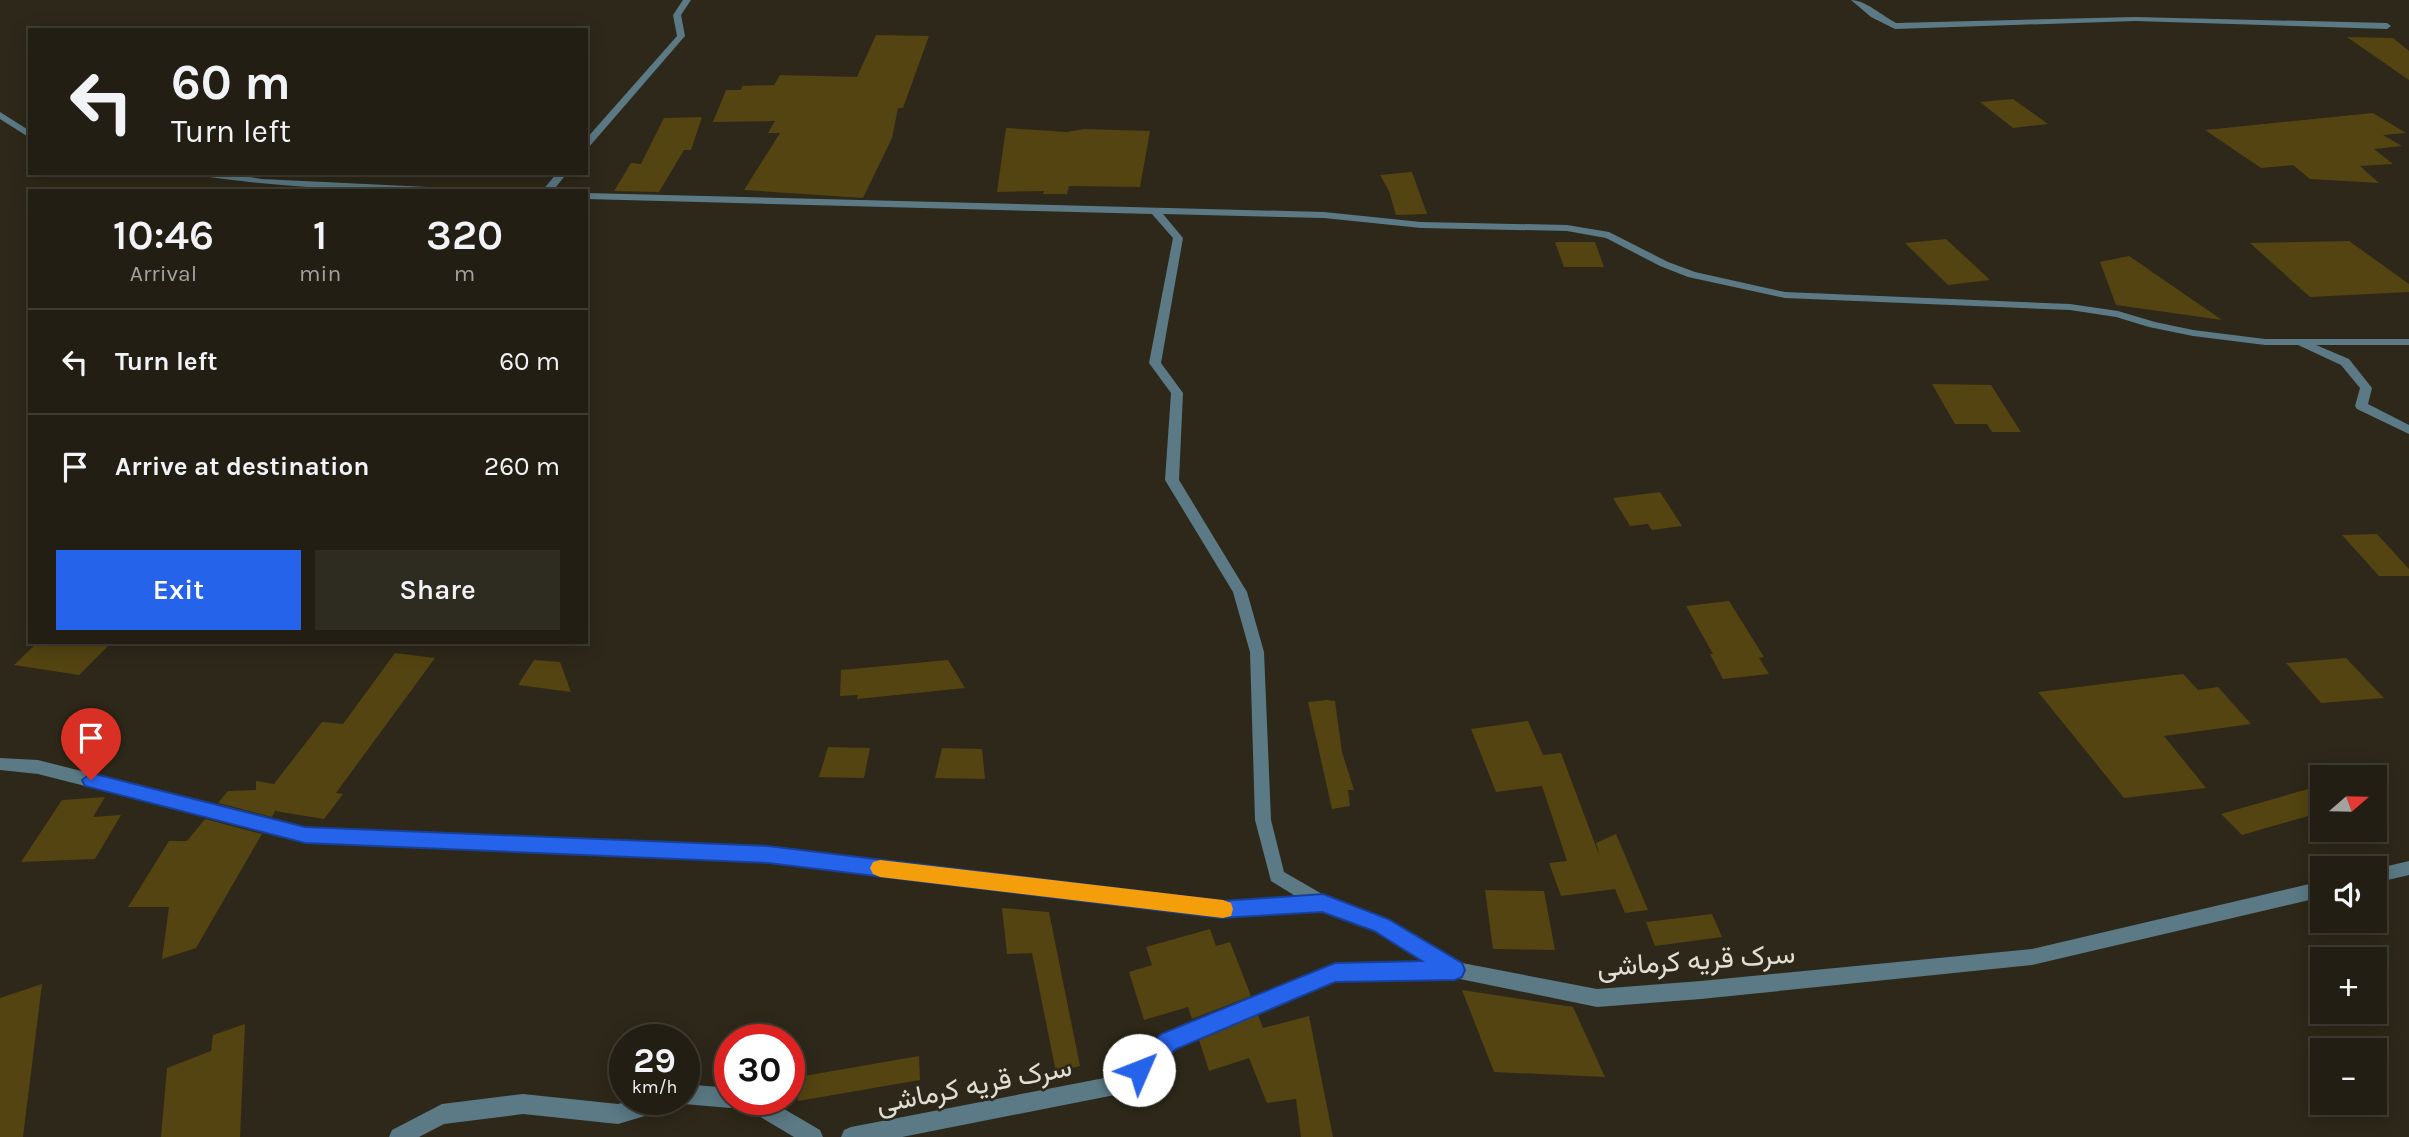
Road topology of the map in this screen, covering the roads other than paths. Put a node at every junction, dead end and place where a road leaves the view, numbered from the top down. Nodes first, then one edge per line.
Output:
1 (687, 0) edge
2 (1856, 0) edge
3 (2387, 26) dead end
4 (0, 115) edge
5 (28, 134) edge
6 (588, 143) edge
7 (215, 175) edge
8 (560, 175) edge
9 (407, 189) edge
10 (549, 189) edge
11 (588, 196) edge
12 (1154, 210) junction
13 (2298, 342) junction
14 (2409, 342) edge
15 (2409, 430) edge
16 (0, 764) edge
17 (2409, 868) edge
18 (2387, 873) edge
19 (2310, 892) edge
20 (1323, 903) junction
21 (1455, 970) junction
22 (609, 1113) edge
23 (776, 1115) edge
24 (399, 1137) edge
25 (813, 1137) edge
26 (851, 1137) edge

1 - 6 street
2 - 3 street
4 - 5 street
7 - 9 street
8 - 10 street
11 - 12 street
12 - 13 street
12 - 20 street
13 - 14 street
13 - 15 street
16 - 20 street
17 - 18 street
19 - 21 street, سرک قریه کرماشی
20 - 21 street
21 - 26 street, سرک قریه کرماشی
22 - 24 street
23 - 25 street

